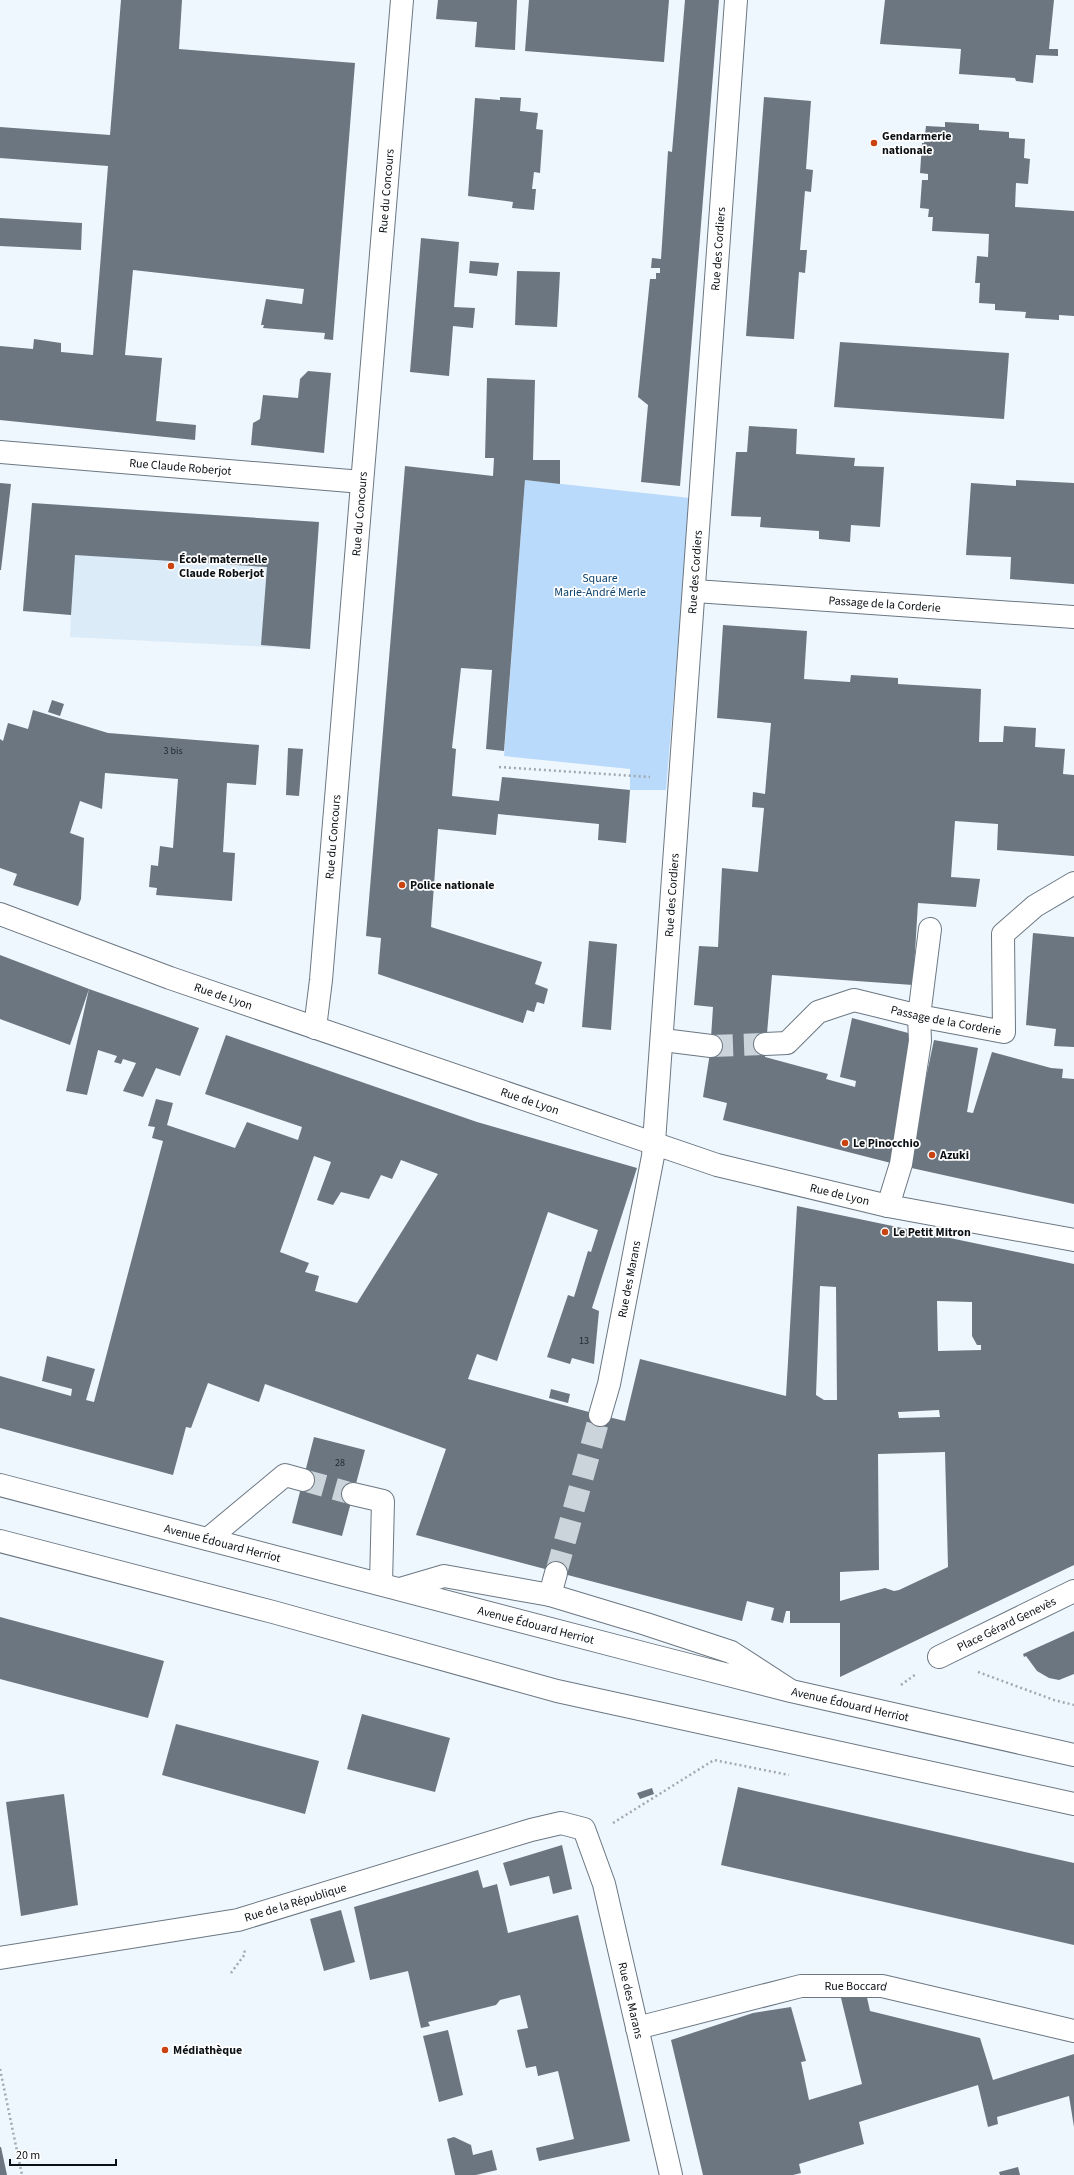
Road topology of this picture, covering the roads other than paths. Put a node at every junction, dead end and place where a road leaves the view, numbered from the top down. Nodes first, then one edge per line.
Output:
1 (402, 0) edge
2 (736, 0) edge
3 (0, 452) edge
4 (362, 482) junction
5 (695, 592) junction
6 (1074, 617) edge
7 (1074, 884) edge
8 (0, 914) edge
9 (930, 928) dead end
10 (919, 1016) junction
11 (315, 1028) junction
12 (663, 1040) junction
13 (765, 1044) tunnel mouth
14 (711, 1046) tunnel mouth
15 (654, 1144) junction
16 (888, 1206) junction
17 (1074, 1240) edge
18 (600, 1415) tunnel mouth
19 (303, 1480) tunnel mouth
20 (0, 1485) edge
21 (353, 1494) tunnel mouth
22 (208, 1539) junction
23 (0, 1540) edge
24 (556, 1572) tunnel mouth
25 (391, 1587) junction
26 (1074, 1591) edge
27 (550, 1595) junction
28 (939, 1657) road end
29 (791, 1690) junction
30 (1074, 1755) edge
31 (1074, 1804) edge
32 (585, 1834) joint
33 (0, 1958) edge
34 (637, 2028) junction
35 (1074, 2031) edge
36 (671, 2175) edge

1 - 4 street, Rue du Concours
2 - 5 street, Rue des Cordiers
3 - 4 street, Rue Claude Roberjot
4 - 11 street, Rue du Concours
5 - 6 street, Passage de la Corderie
5 - 12 street, Rue des Cordiers
7 - 10 street, Passage de la Corderie
8 - 11 street, Rue de Lyon
9 - 10 street
10 - 13 street, Passage de la Corderie
10 - 16 street
11 - 15 street, Rue de Lyon
12 - 14 street
12 - 15 street, Rue des Cordiers
15 - 16 street, Rue de Lyon
15 - 18 street, Rue des Marans
16 - 17 street, Rue de Lyon
19 - 22 street
20 - 22 street, Avenue Édouard Herriot
21 - 25 street
22 - 25 street, Avenue Édouard Herriot
23 - 31 street
24 - 27 street
25 - 27 street
25 - 29 street, Avenue Édouard Herriot
26 - 28 street, Place Gérard Genevès
27 - 29 street
29 - 30 street, Avenue Édouard Herriot
32 - 33 street, Rue de la République
32 - 34 street, Rue des Marans
34 - 35 street, Rue Boccard
34 - 36 street, Rue des Marans

